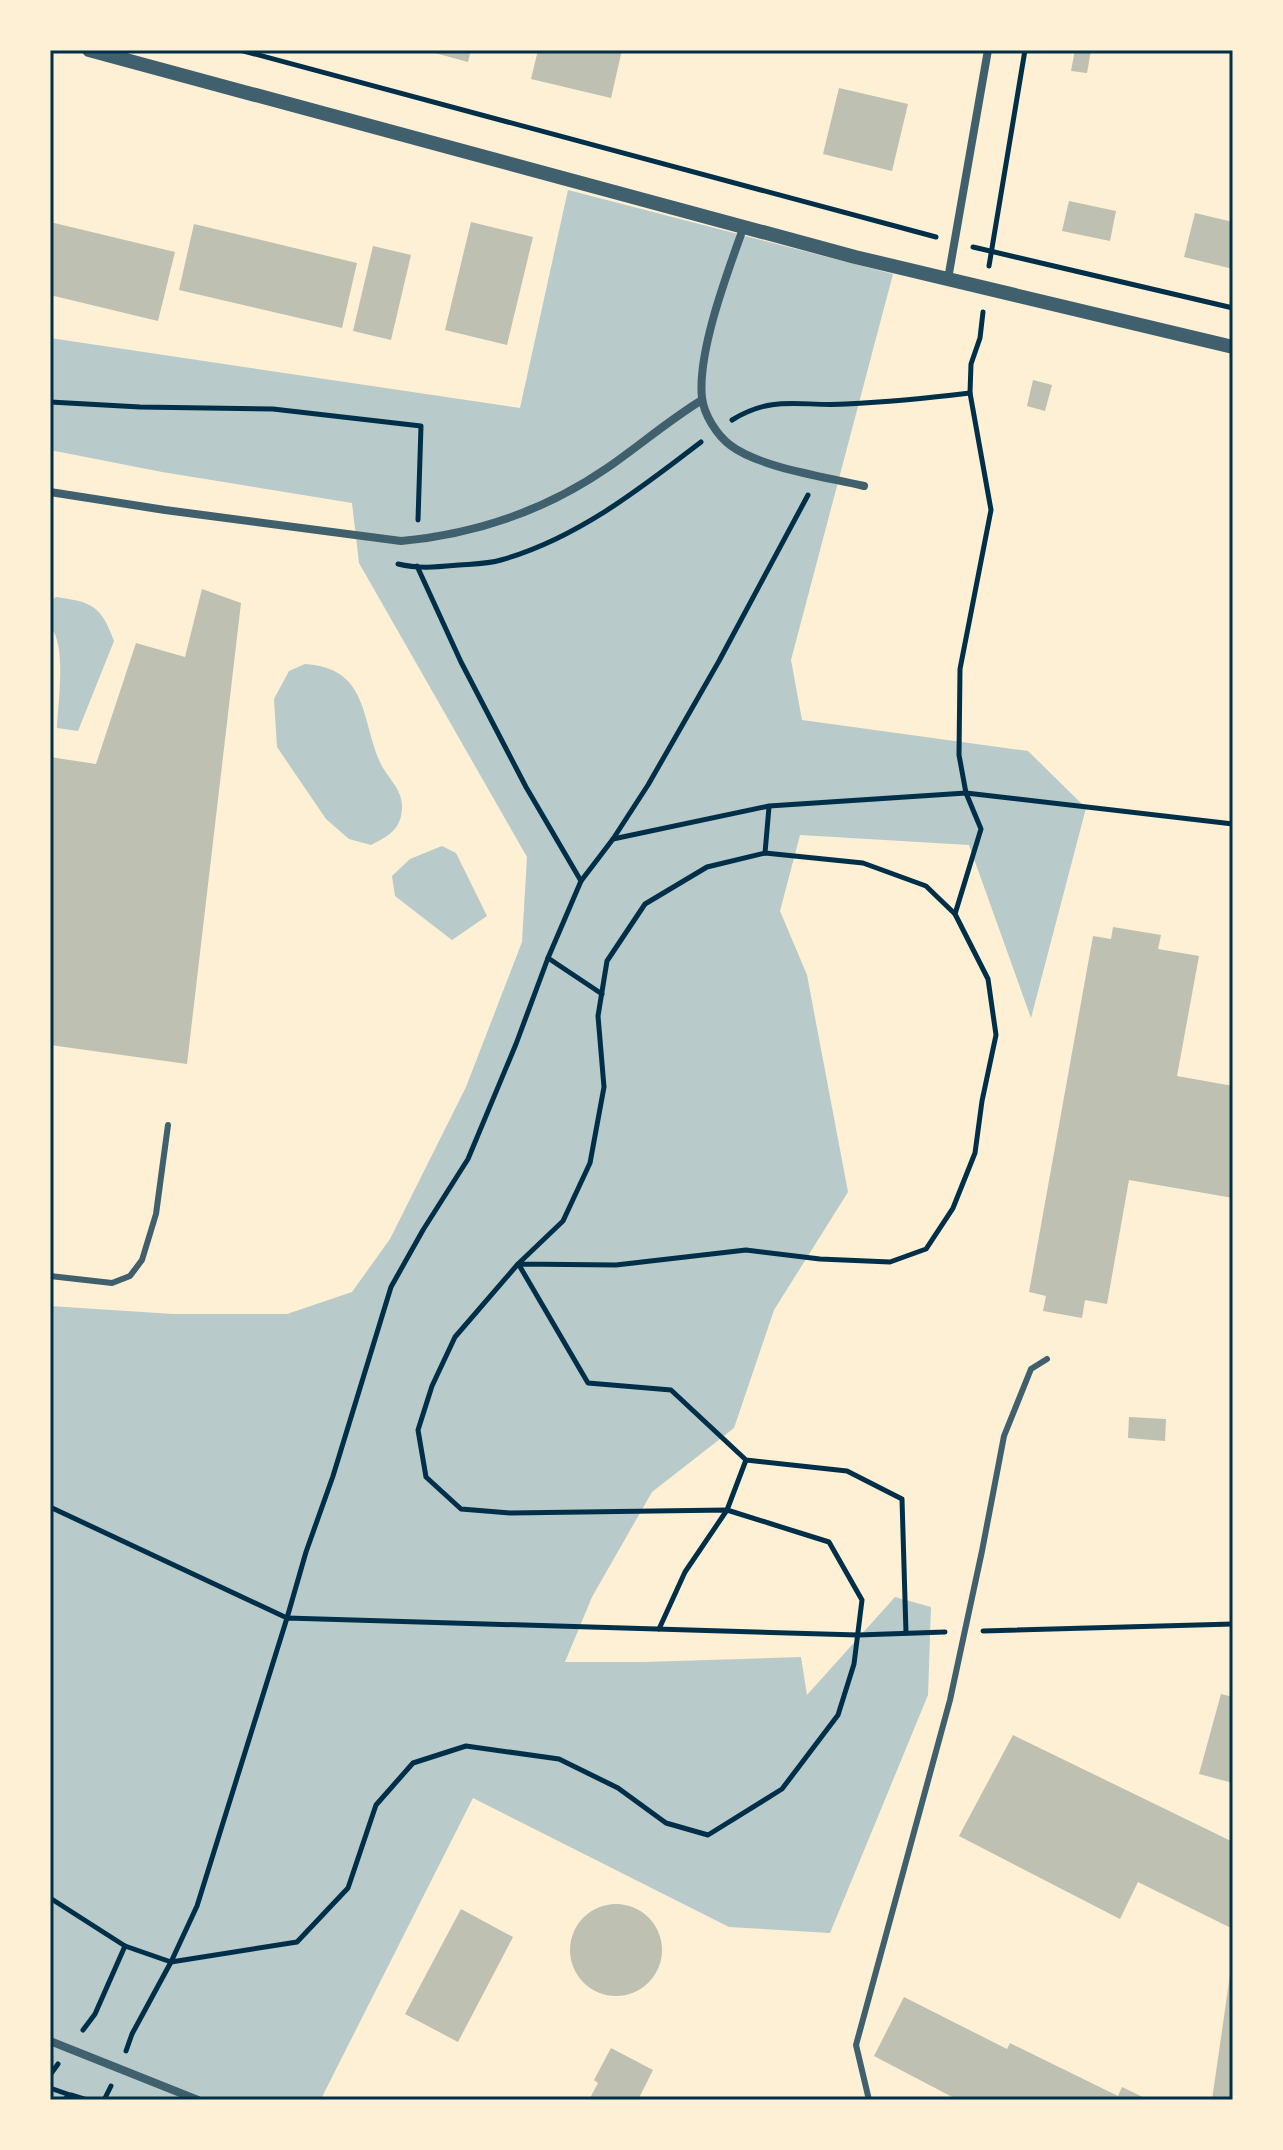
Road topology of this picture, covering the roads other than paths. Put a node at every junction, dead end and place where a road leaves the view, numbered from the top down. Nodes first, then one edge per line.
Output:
1 (89, 50) edge
2 (988, 50) edge
3 (744, 226) junction
4 (948, 279) junction
5 (1233, 347) edge
6 (702, 400) junction
7 (864, 486) dead end
8 (50, 492) edge
9 (168, 1125) dead end
10 (50, 1276) edge
11 (1047, 1359) dead end
12 (50, 2041) edge
13 (198, 2100) edge
14 (869, 2100) edge

1 - 3 street
2 - 4 street
3 - 4 street
3 - 6 street
4 - 5 street
6 - 7 street
6 - 8 street
9 - 10 lane
11 - 14 lane
12 - 13 street

